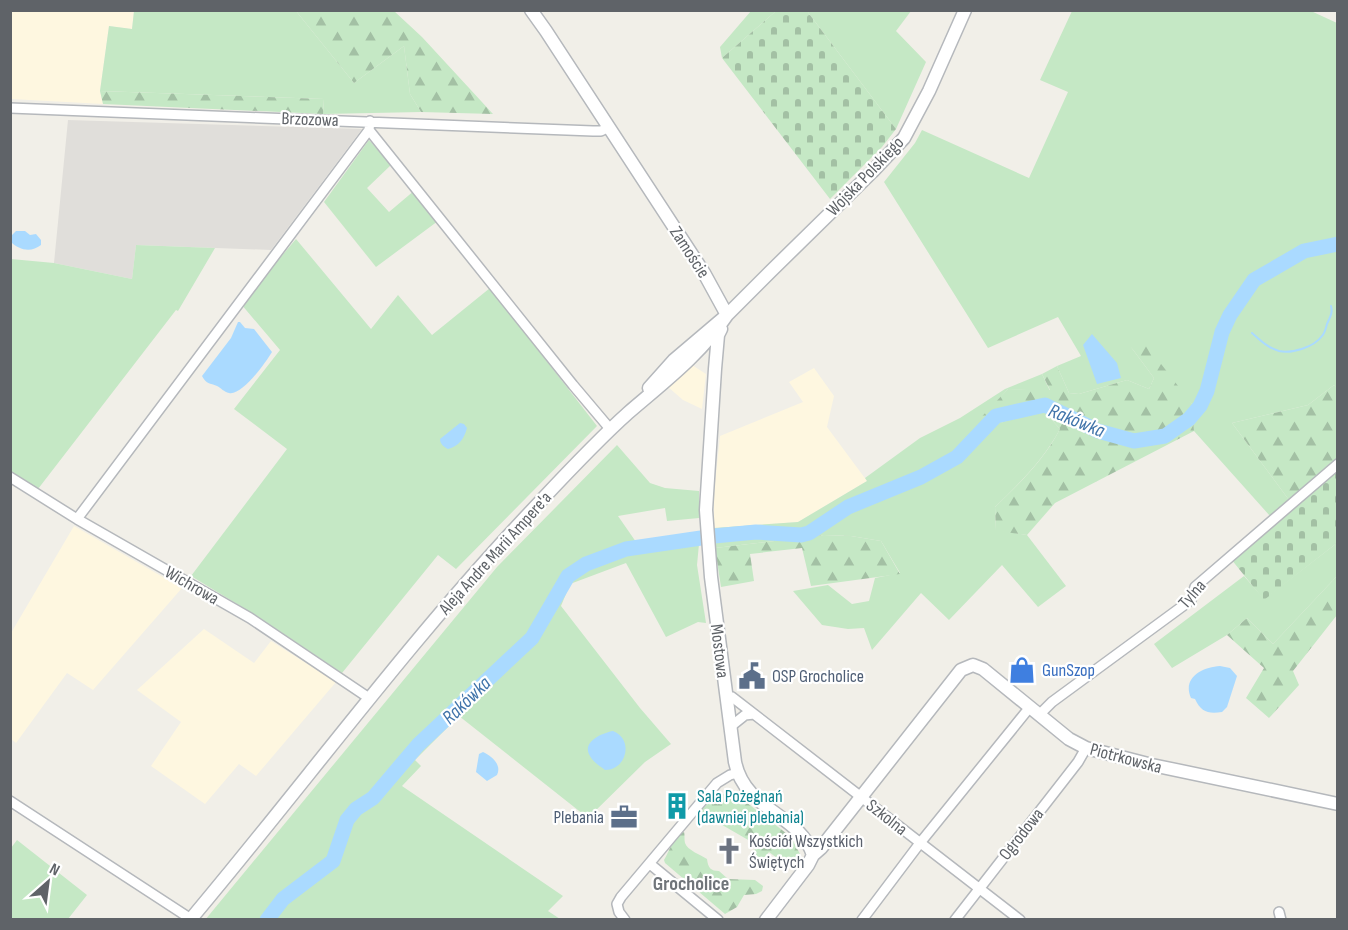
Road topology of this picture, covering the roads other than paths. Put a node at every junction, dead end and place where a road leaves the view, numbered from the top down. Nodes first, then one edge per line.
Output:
1 (531, 10) edge
2 (966, 10) edge
3 (10, 108) edge
4 (370, 126) junction
5 (609, 127) junction
6 (727, 315) junction
7 (698, 351) junction
8 (716, 360) junction
9 (627, 414) junction
10 (611, 430) junction
11 (1338, 464) edge
12 (10, 477) edge
13 (76, 519) junction
14 (726, 696) junction
15 (369, 698) junction
16 (1034, 711) junction
17 (754, 714) junction
18 (730, 727) junction
19 (1086, 748) junction
20 (738, 773) junction
21 (861, 797) junction
22 (10, 801) edge
23 (1338, 804) edge
24 (920, 843) junction
25 (813, 855) junction
26 (650, 864) junction
27 (980, 888) junction
28 (190, 919) edge
29 (625, 920) edge
30 (718, 920) edge
31 (766, 920) edge
32 (862, 920) edge
33 (955, 920) edge
34 (1020, 920) edge

1 - 5 street, Zamoście
2 - 6 street, Wojska Polskiego
3 - 4 street, Brzozowa
4 - 5 street, Brzozowa
4 - 10 street
4 - 13 street
5 - 6 street, Zamoście
6 - 7 street, Aleja Andre Marii Ampere'a
6 - 8 street
6 - 9 street, Aleja Andre Marii Ampere'a
7 - 8 street
7 - 9 street, Aleja Andre Marii Ampere'a
8 - 14 street, Mostowa
9 - 10 street, Aleja Andre Marii Ampere'a
10 - 15 street, Aleja Andre Marii Ampere'a
11 - 16 street, Tylna
12 - 13 street, Wichrowa
13 - 15 street, Wichrowa
14 - 17 street, Szkolna
14 - 18 street, Mostowa
15 - 28 street, Aleja Andre Marii Ampere'a
16 - 19 street, Piotrkowska
16 - 21 street, Piotrkowska
16 - 24 street, Tylna
17 - 18 street
17 - 21 street, Szkolna
18 - 20 street, Mostowa
19 - 23 street, Piotrkowska
19 - 27 street, Ogrodowa
20 - 25 street
20 - 26 street
21 - 24 street, Szkolna
21 - 25 street, Piotrkowska
22 - 28 street
24 - 27 street, Szkolna
24 - 32 street, Tylna
25 - 31 street, Piotrkowska
26 - 29 street
26 - 30 street
27 - 33 street, Ogrodowa
27 - 34 street, Szkolna

